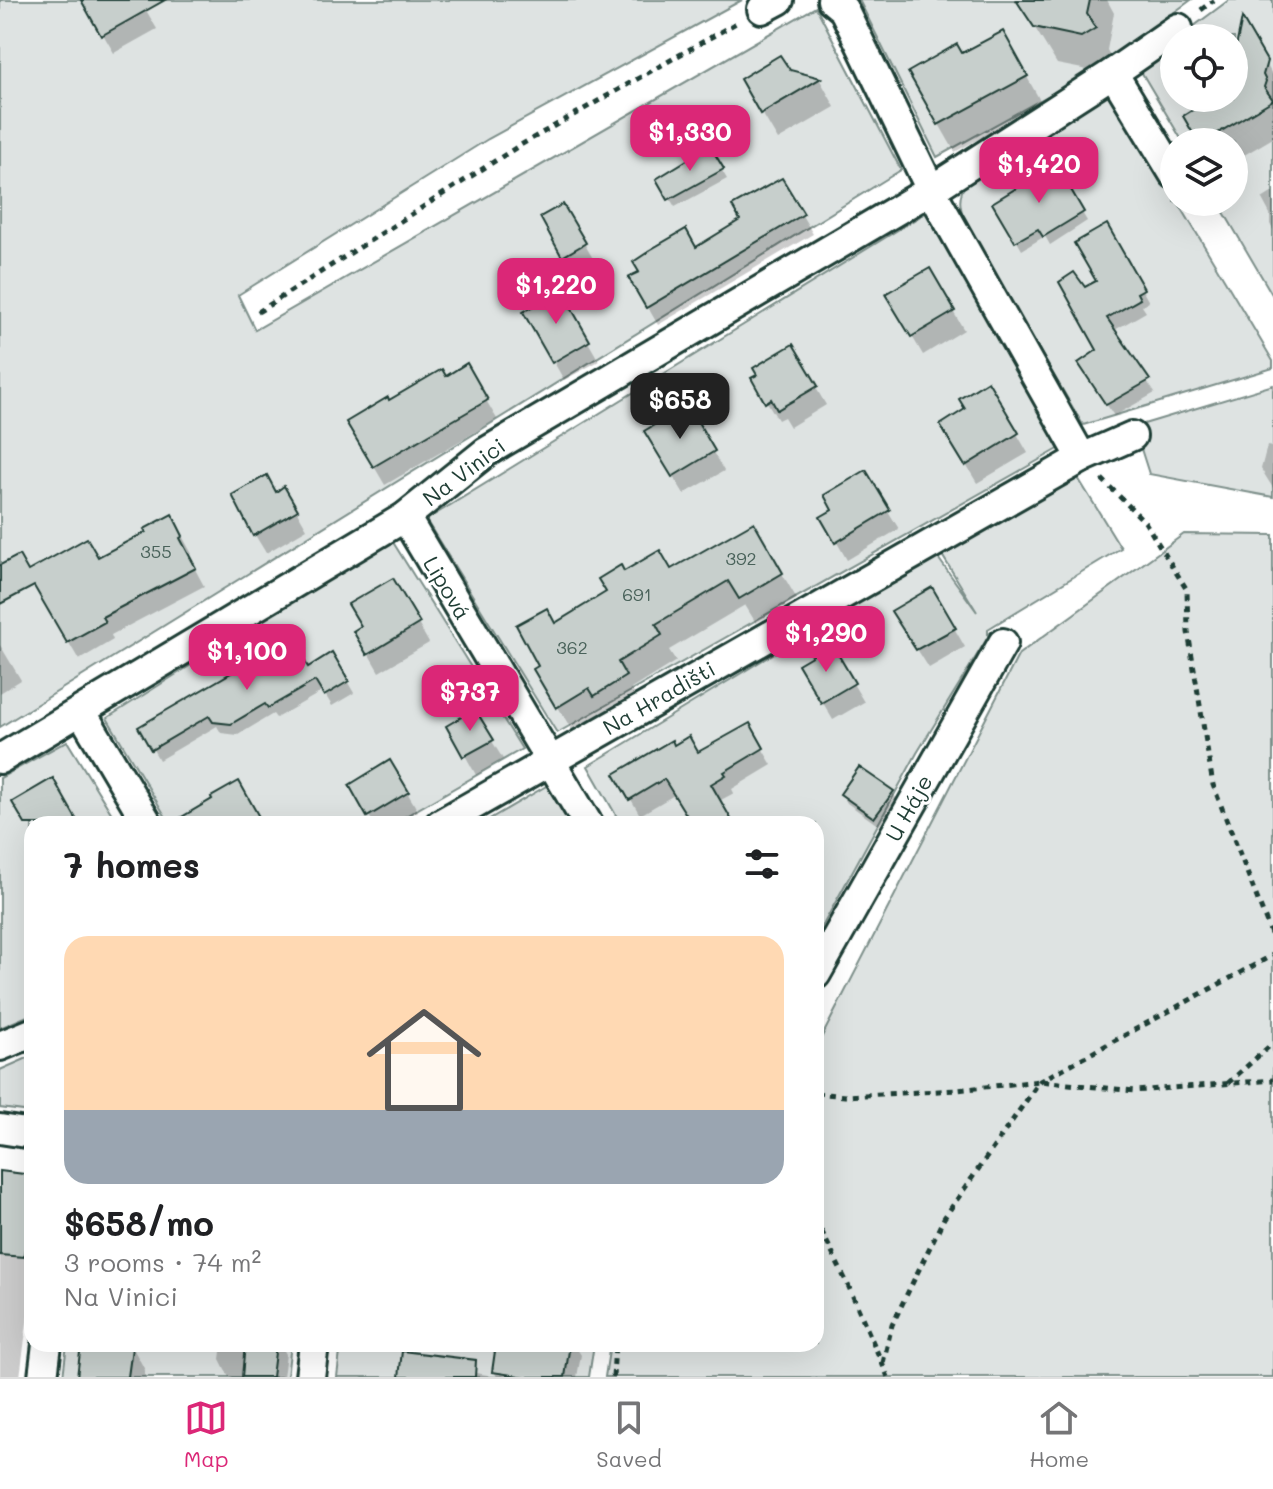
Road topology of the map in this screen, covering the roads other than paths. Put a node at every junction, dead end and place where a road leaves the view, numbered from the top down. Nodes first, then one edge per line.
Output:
1 (832, 0) edge
2 (1160, 40) edge
3 (1113, 73) junction
4 (1160, 151) edge
5 (931, 190) junction
6 (1132, 436) dead end
7 (1082, 458) junction
8 (405, 517) junction
9 (1003, 643) dead end
10 (81, 711) junction
11 (0, 759) edge
12 (550, 760) junction
13 (143, 816) edge
14 (454, 816) edge
15 (583, 816) edge
16 (824, 960) edge
17 (24, 1036) edge
18 (0, 1046) edge
19 (0, 1129) edge
20 (24, 1133) edge
21 (46, 1352) edge
22 (313, 1352) edge
23 (43, 1377) edge
24 (310, 1377) edge

1 - 5 street
2 - 3 street, Na Vinici
3 - 4 street
3 - 5 street, Na Vinici
5 - 7 street
5 - 8 street, Na Vinici
6 - 7 street, Na Hradišti
7 - 12 street, Na Hradišti
8 - 10 street, Na Vinici
8 - 12 street, Lipová
9 - 16 street, U Háje
10 - 11 street, Na Vinici
10 - 13 street
12 - 14 street, Na Hradišti
12 - 15 street, Lipová
17 - 18 street
19 - 20 street
21 - 23 street
22 - 24 street

